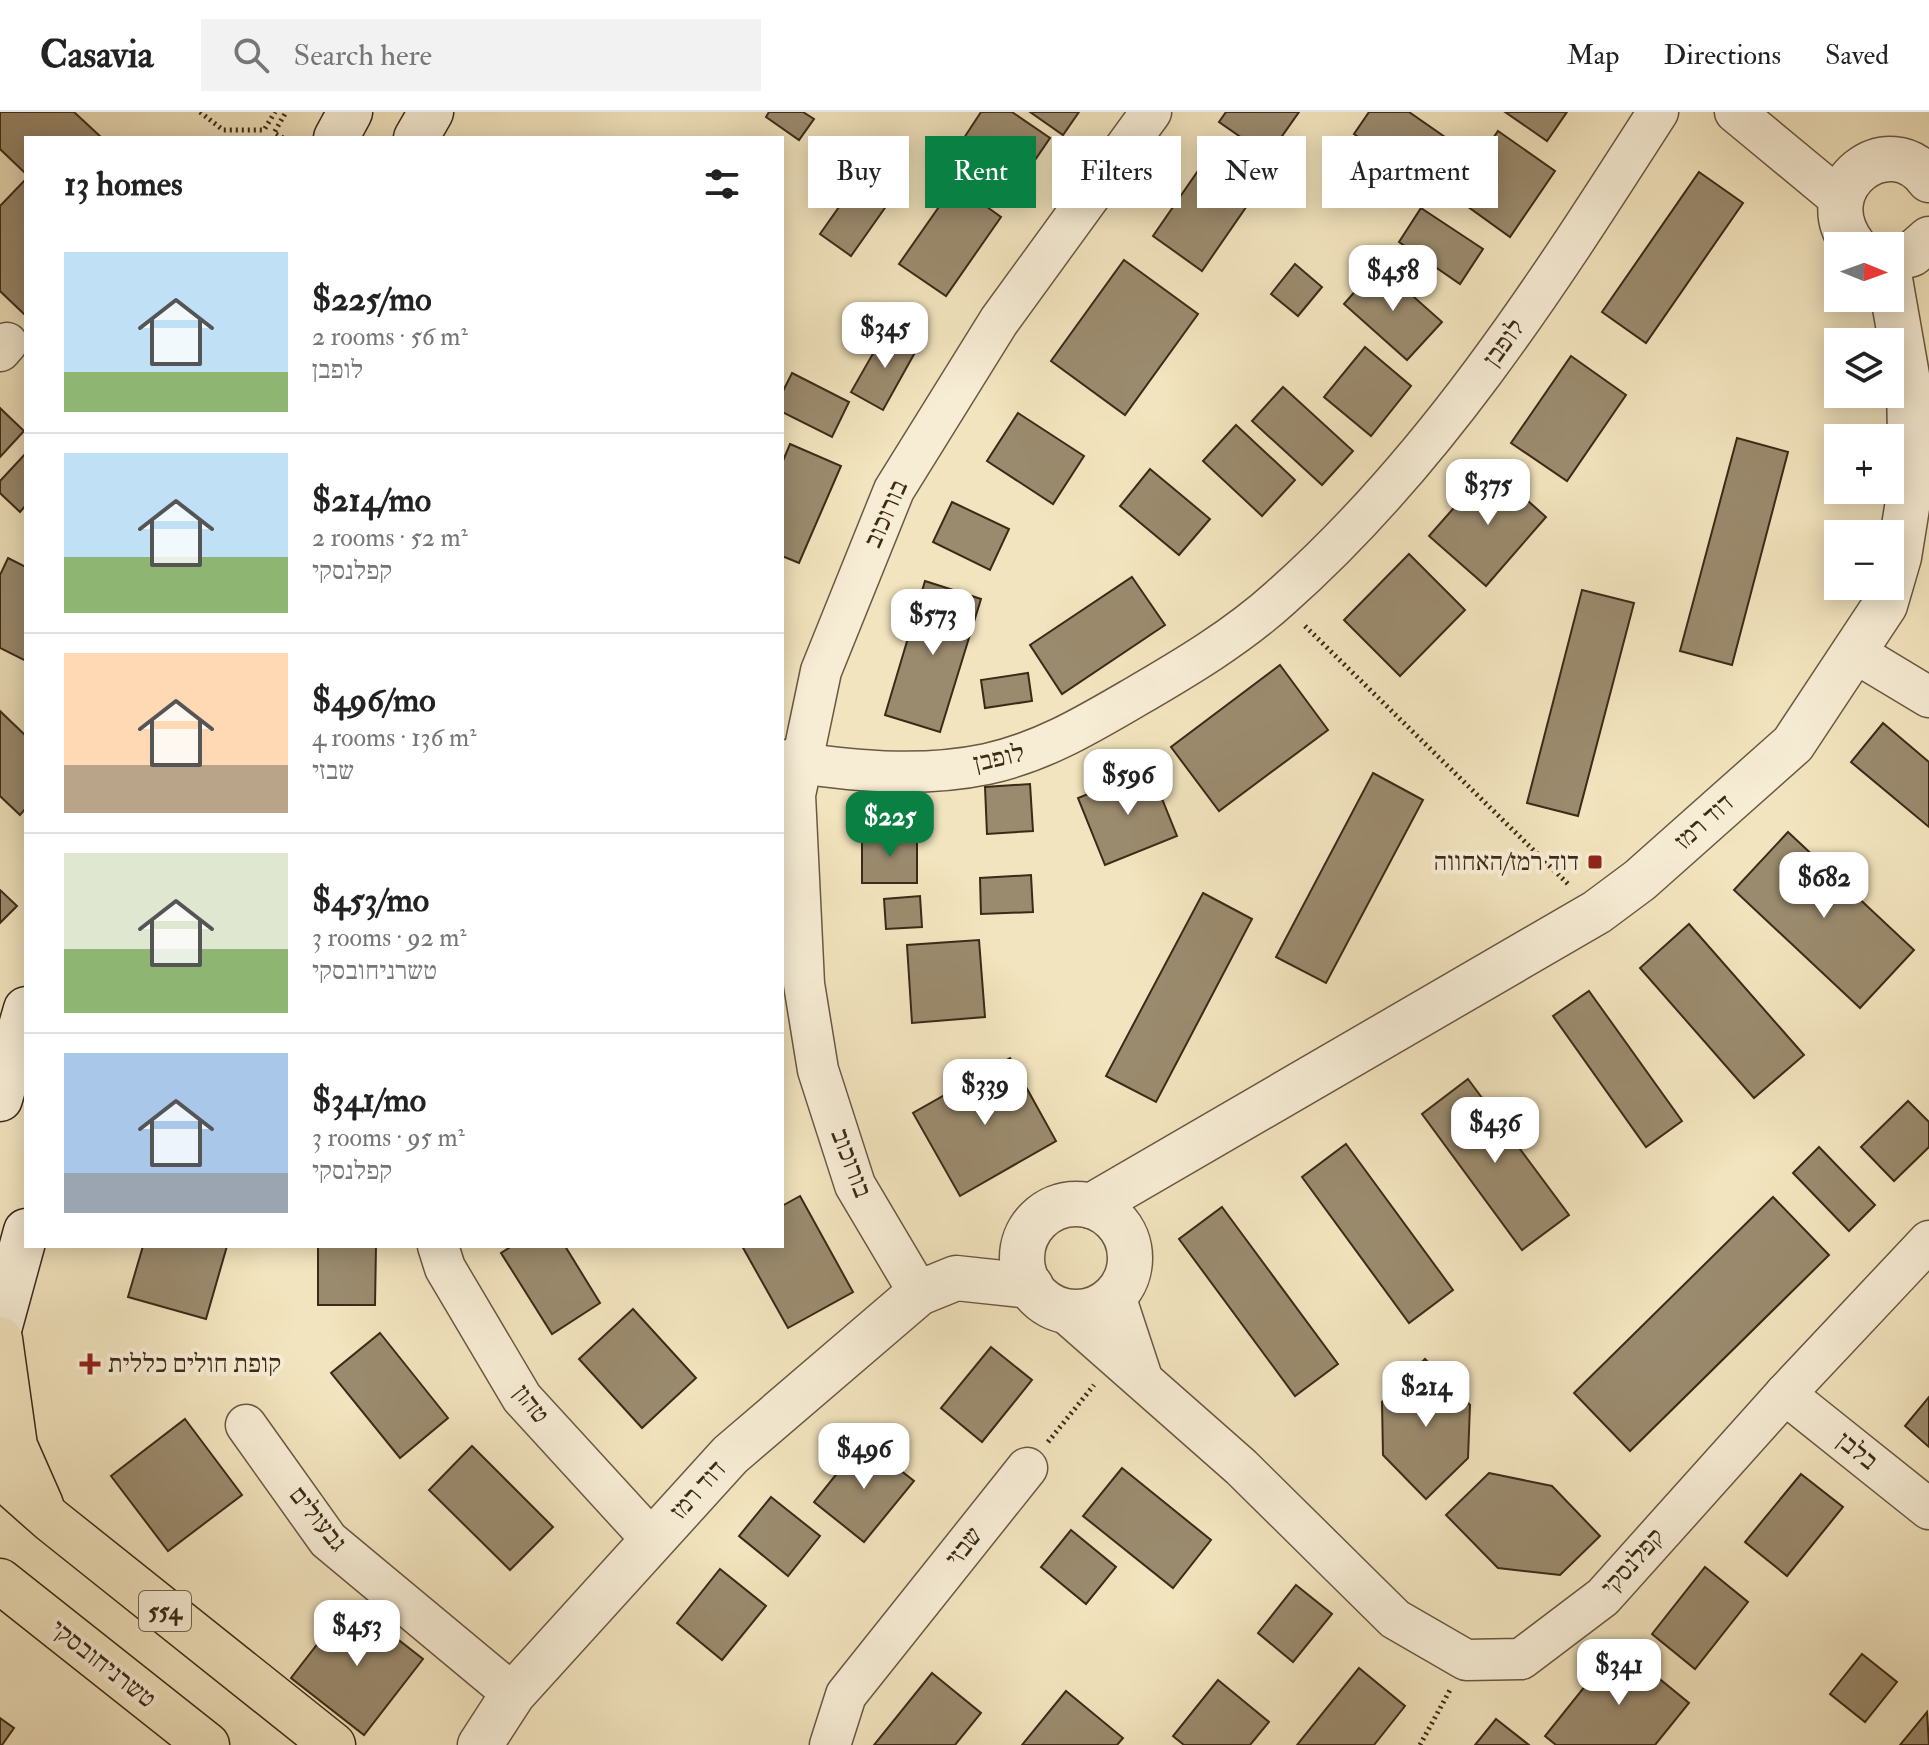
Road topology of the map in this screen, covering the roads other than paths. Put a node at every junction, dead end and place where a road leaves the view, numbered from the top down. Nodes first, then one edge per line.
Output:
1 (350, 112) edge
2 (431, 112) edge
3 (1151, 112) edge
4 (1658, 112) edge
5 (1735, 112) edge
6 (337, 136) edge
7 (417, 136) edge
8 (1928, 175) edge
9 (1840, 199) junction
10 (1847, 232) edge
11 (1929, 239) edge
12 (1904, 256) edge
13 (1896, 312) edge
14 (1854, 652) junction
15 (1929, 697) edge
16 (792, 761) edge
17 (24, 1016) edge
18 (0, 1099) edge
19 (1186, 1152) junction
20 (1091, 1206) junction
21 (1028, 1236) junction
22 (24, 1238) edge
23 (1929, 1241) edge
24 (1128, 1242) junction
25 (439, 1248) edge
26 (937, 1286) junction
27 (1115, 1296) junction
28 (1048, 1298) junction
29 (0, 1326) edge
30 (0, 1339) edge
31 (1145, 1385) junction
32 (1785, 1394) junction
33 (246, 1425) dead end
34 (1027, 1468) road end
35 (0, 1475) edge
36 (1929, 1509) edge
37 (51, 1520) junction
38 (653, 1541) junction
39 (7, 1590) edge
40 (513, 1694) junction
41 (207, 1745) edge
42 (333, 1745) edge
43 (480, 1745) edge
44 (830, 1745) edge

1 - 6 street
2 - 7 street
3 - 16 street, בורוכוב
4 - 16 street, לופבן
5 - 9 street
8 - 9 street
9 - 10 street
11 - 12 street
13 - 14 street, דוד רמז
14 - 15 street
14 - 19 street, דוד רמז
16 - 26 street, בורוכוב
17 - 18 street
19 - 20 street, דוד רמז
19 - 24 street, דוד רמז
20 - 21 street
20 - 24 street
21 - 26 street, דוד רמז
21 - 28 street
22 - 29 street
23 - 32 street, קפלנסקי
24 - 27 street
25 - 38 street, טהון
26 - 28 street
26 - 38 street, דוד רמז
27 - 28 street
27 - 31 street
28 - 31 street
30 - 37 main road
31 - 32 street, קפלנסקי
32 - 36 street, בלבן
33 - 40 street, גבעולים
34 - 44 street, שבזי
35 - 37 main road, 554
37 - 42 main road, 554
38 - 40 street, דוד רמז
39 - 41 main road, טשרניחובסקי
40 - 43 street, דוד רמז

